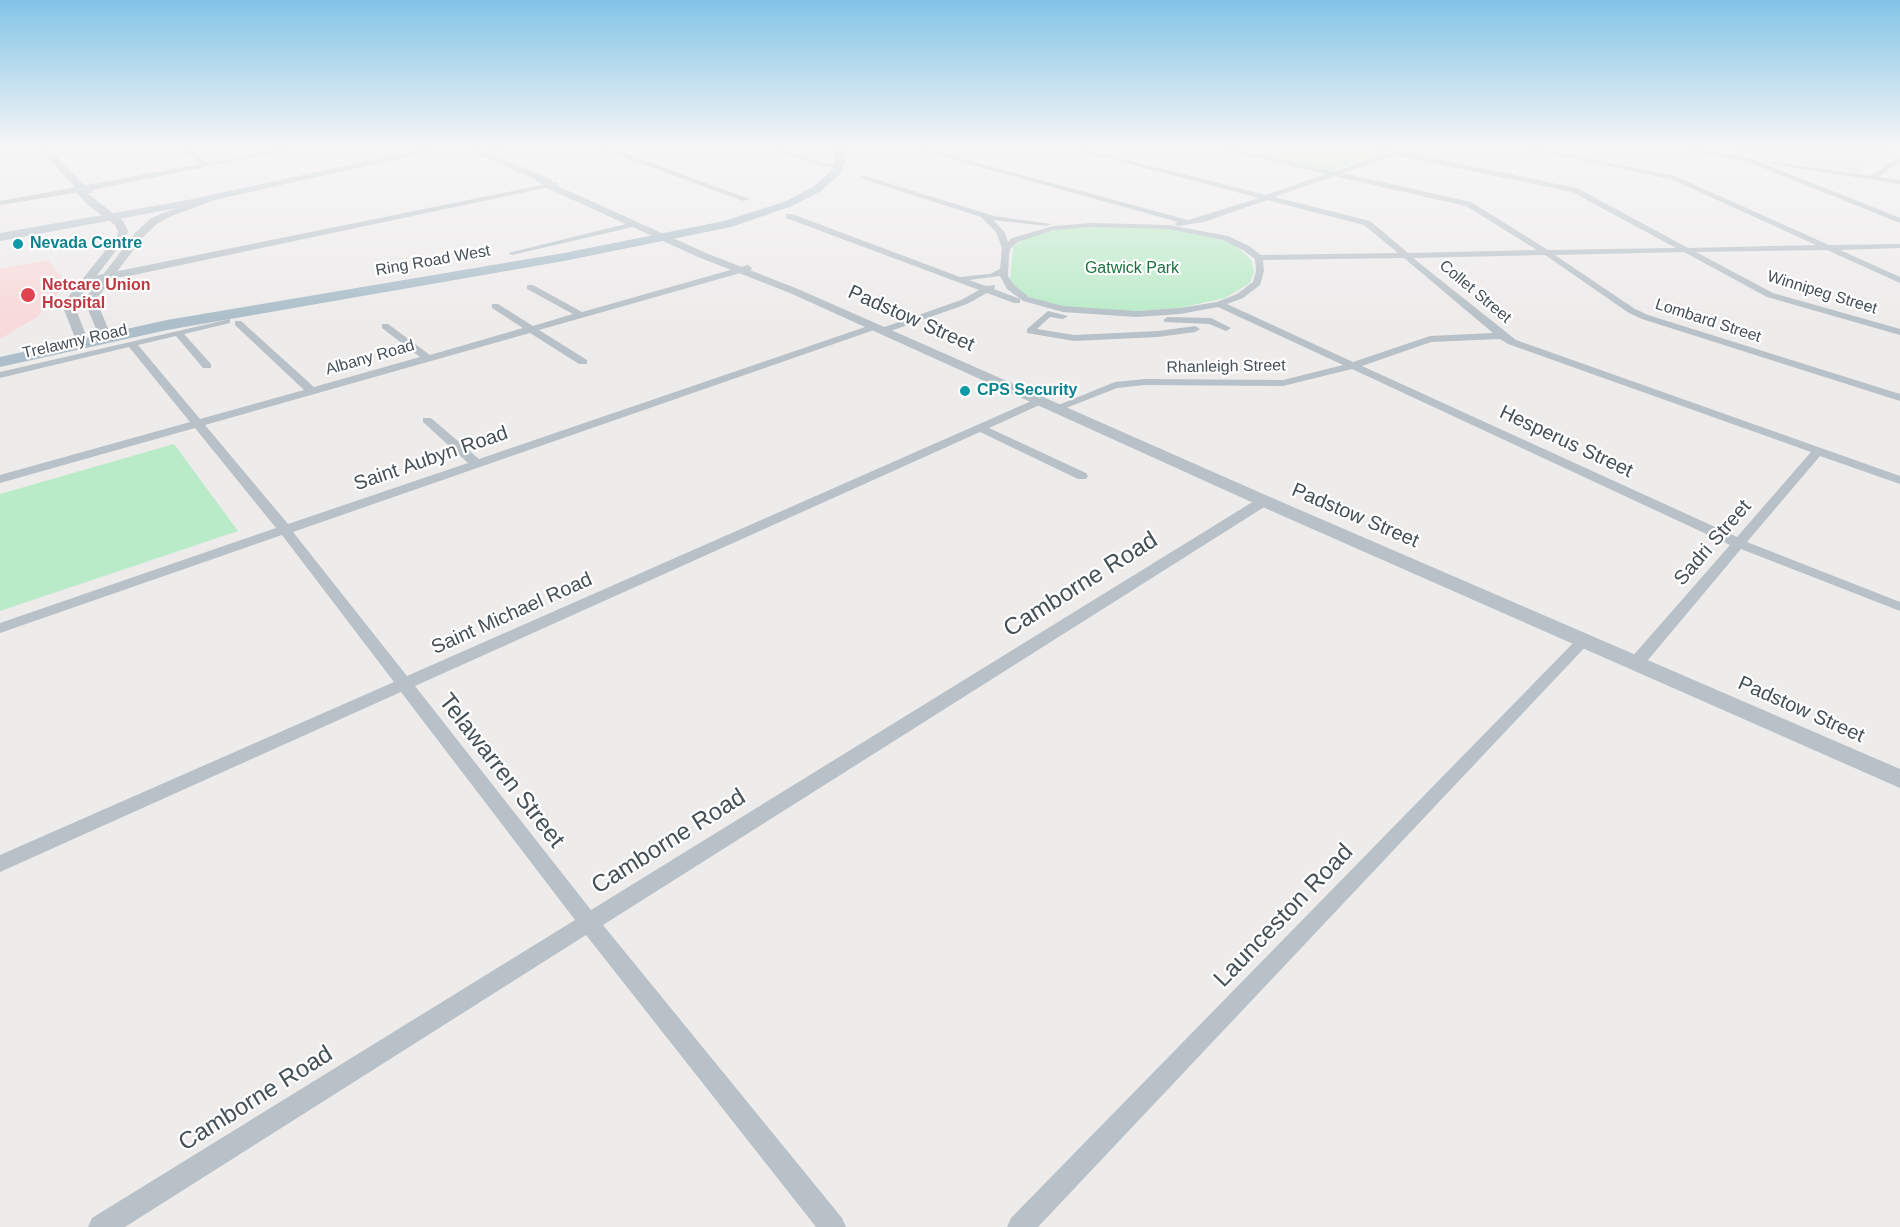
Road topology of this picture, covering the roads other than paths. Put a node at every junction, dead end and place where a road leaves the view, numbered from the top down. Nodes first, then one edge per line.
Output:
1 (94, 204) edge
2 (105, 204) edge
3 (171, 204) edge
4 (178, 204) edge
5 (197, 204) edge
6 (460, 204) edge
7 (594, 204) edge
8 (596, 204) edge
9 (770, 204) edge
10 (787, 204) edge
11 (949, 204) edge
12 (1120, 204) edge
13 (1246, 204) edge
14 (1296, 204) edge
15 (1468, 204) edge
16 (1600, 204) edge
17 (1731, 204) edge
18 (1859, 204) edge
19 (1148, 212) junction
20 (127, 214) junction
21 (980, 214) junction
22 (789, 216) dead end
23 (111, 217) junction
24 (1900, 221) edge
25 (1191, 222) junction
26 (634, 224) junction
27 (1091, 225) junction
28 (1134, 226) junction
29 (1157, 226) junction
30 (139, 235) junction
31 (664, 235) junction
32 (0, 236) edge
33 (1226, 238) junction
34 (1900, 246) edge
35 (1826, 247) junction
36 (1005, 248) junction
37 (1685, 250) junction
38 (512, 253) dead end
39 (1547, 253) junction
40 (1408, 255) junction
41 (1258, 258) junction
42 (743, 269) junction
43 (1003, 272) junction
44 (108, 276) junction
45 (88, 278) junction
46 (957, 279) junction
47 (1900, 280) edge
48 (530, 287) dead end
49 (988, 291) junction
50 (1017, 301) junction
51 (964, 302) junction
52 (1219, 304) junction
53 (495, 306) dead end
54 (1063, 309) junction
55 (581, 315) junction
56 (1118, 318) junction
57 (385, 326) dead end
58 (1226, 328) dead end
59 (878, 329) junction
60 (1195, 329) dead end
61 (530, 330) junction
62 (1900, 332) edge
63 (178, 333) junction
64 (104, 334) junction
65 (1124, 336) junction
66 (1502, 336) junction
67 (81, 339) junction
68 (132, 344) junction
69 (0, 353) edge
70 (428, 358) junction
71 (0, 362) edge
72 (582, 362) dead end
73 (207, 366) dead end
74 (1351, 366) junction
75 (0, 375) edge
76 (312, 391) junction
77 (1900, 398) edge
78 (1040, 401) junction
79 (1057, 408) junction
80 (427, 420) dead end
81 (196, 423) junction
82 (980, 428) junction
83 (1818, 451) junction
84 (477, 464) junction
85 (1082, 476) dead end
86 (0, 479) edge
87 (1900, 480) edge
88 (1264, 501) junction
89 (285, 530) junction
90 (1738, 543) junction
91 (1900, 607) edge
92 (0, 628) edge
93 (1584, 640) junction
94 (1637, 662) junction
95 (404, 684) junction
96 (1900, 779) edge
97 (0, 864) edge
98 (588, 922) junction
99 (100, 1227) edge
100 (833, 1227) edge
101 (1020, 1227) edge

1 - 23 street
2 - 20 street
3 - 20 main road
4 - 20 main road
5 - 30 street
6 - 44 street
7 - 26 street, Padstow Street
8 - 31 street, Padstow Street
9 - 31 main road, Ring Road West
10 - 31 main road, Ring Road West
11 - 21 street
12 - 19 street
13 - 25 street
14 - 40 street, Collet Street
15 - 39 street, Lombard Street
16 - 37 street, Winnipeg Street
17 - 35 street
18 - 24 street
19 - 25 street
19 - 28 street
20 - 23 main road
20 - 30 street
21 - 27 street
21 - 36 street
22 - 46 street
23 - 32 main road
23 - 45 street
25 - 29 street
25 - 33 street
26 - 31 street, Padstow Street
26 - 38 street
27 - 28 street
27 - 36 street
28 - 29 street
29 - 33 street
30 - 44 street
31 - 42 street, Padstow Street
31 - 64 main road, Ring Road West
33 - 41 street
34 - 35 street
35 - 37 street
35 - 47 street
36 - 43 street
37 - 39 street
37 - 62 street, Winnipeg Street
39 - 40 street
39 - 77 street, Lombard Street
40 - 41 street
40 - 66 street, Collet Street
41 - 52 street
42 - 55 street, Albany Road
42 - 59 street, Padstow Street
43 - 46 street
43 - 49 street
43 - 54 street
44 - 45 street
44 - 64 street
45 - 67 street
46 - 49 street
48 - 55 street
49 - 50 street
49 - 51 street
50 - 51 street
50 - 54 street
51 - 59 street, Saint Aubyn Road
52 - 56 street
52 - 74 street, Hesperus Street
53 - 61 street
54 - 56 street
55 - 61 street, Albany Road
56 - 58 street
56 - 65 street
56 - 65 street
57 - 70 street
59 - 78 street, Padstow Street
59 - 84 street, Saint Aubyn Road
60 - 65 street
61 - 70 street, Albany Road
61 - 72 street
63 - 68 street, Trelawny Road
63 - 73 street
63 - 76 street, Trelawny Road
64 - 67 main road, Ring Road West
66 - 74 street, Rhanleigh Street
66 - 83 street, Collet Street
67 - 69 main road, Ring Road West
67 - 71 main road, Ring Road West
68 - 75 street, Trelawny Road
68 - 81 street, Telawarren Street
70 - 76 street, Albany Road
74 - 79 street, Rhanleigh Street
74 - 90 street, Hesperus Street
76 - 81 street, Albany Road
78 - 79 street, Padstow Street
78 - 82 street, Saint Michael Road
79 - 88 street, Padstow Street
80 - 84 street
81 - 86 street, Albany Road
81 - 89 street, Telawarren Street
82 - 85 street
82 - 95 street, Saint Michael Road
83 - 87 street, Collet Street
83 - 90 street, Sadri Street
84 - 89 street, Saint Aubyn Road
88 - 93 street, Padstow Street
88 - 98 street, Camborne Road
89 - 92 street, Saint Aubyn Road
89 - 95 street, Telawarren Street
90 - 91 street, Hesperus Street
90 - 94 street, Sadri Street
93 - 94 street, Padstow Street
93 - 101 street, Launceston Road
94 - 96 street, Padstow Street
95 - 97 street, Saint Michael Road
95 - 98 street, Telawarren Street
98 - 99 street, Camborne Road
98 - 100 street, Telawarren Street

